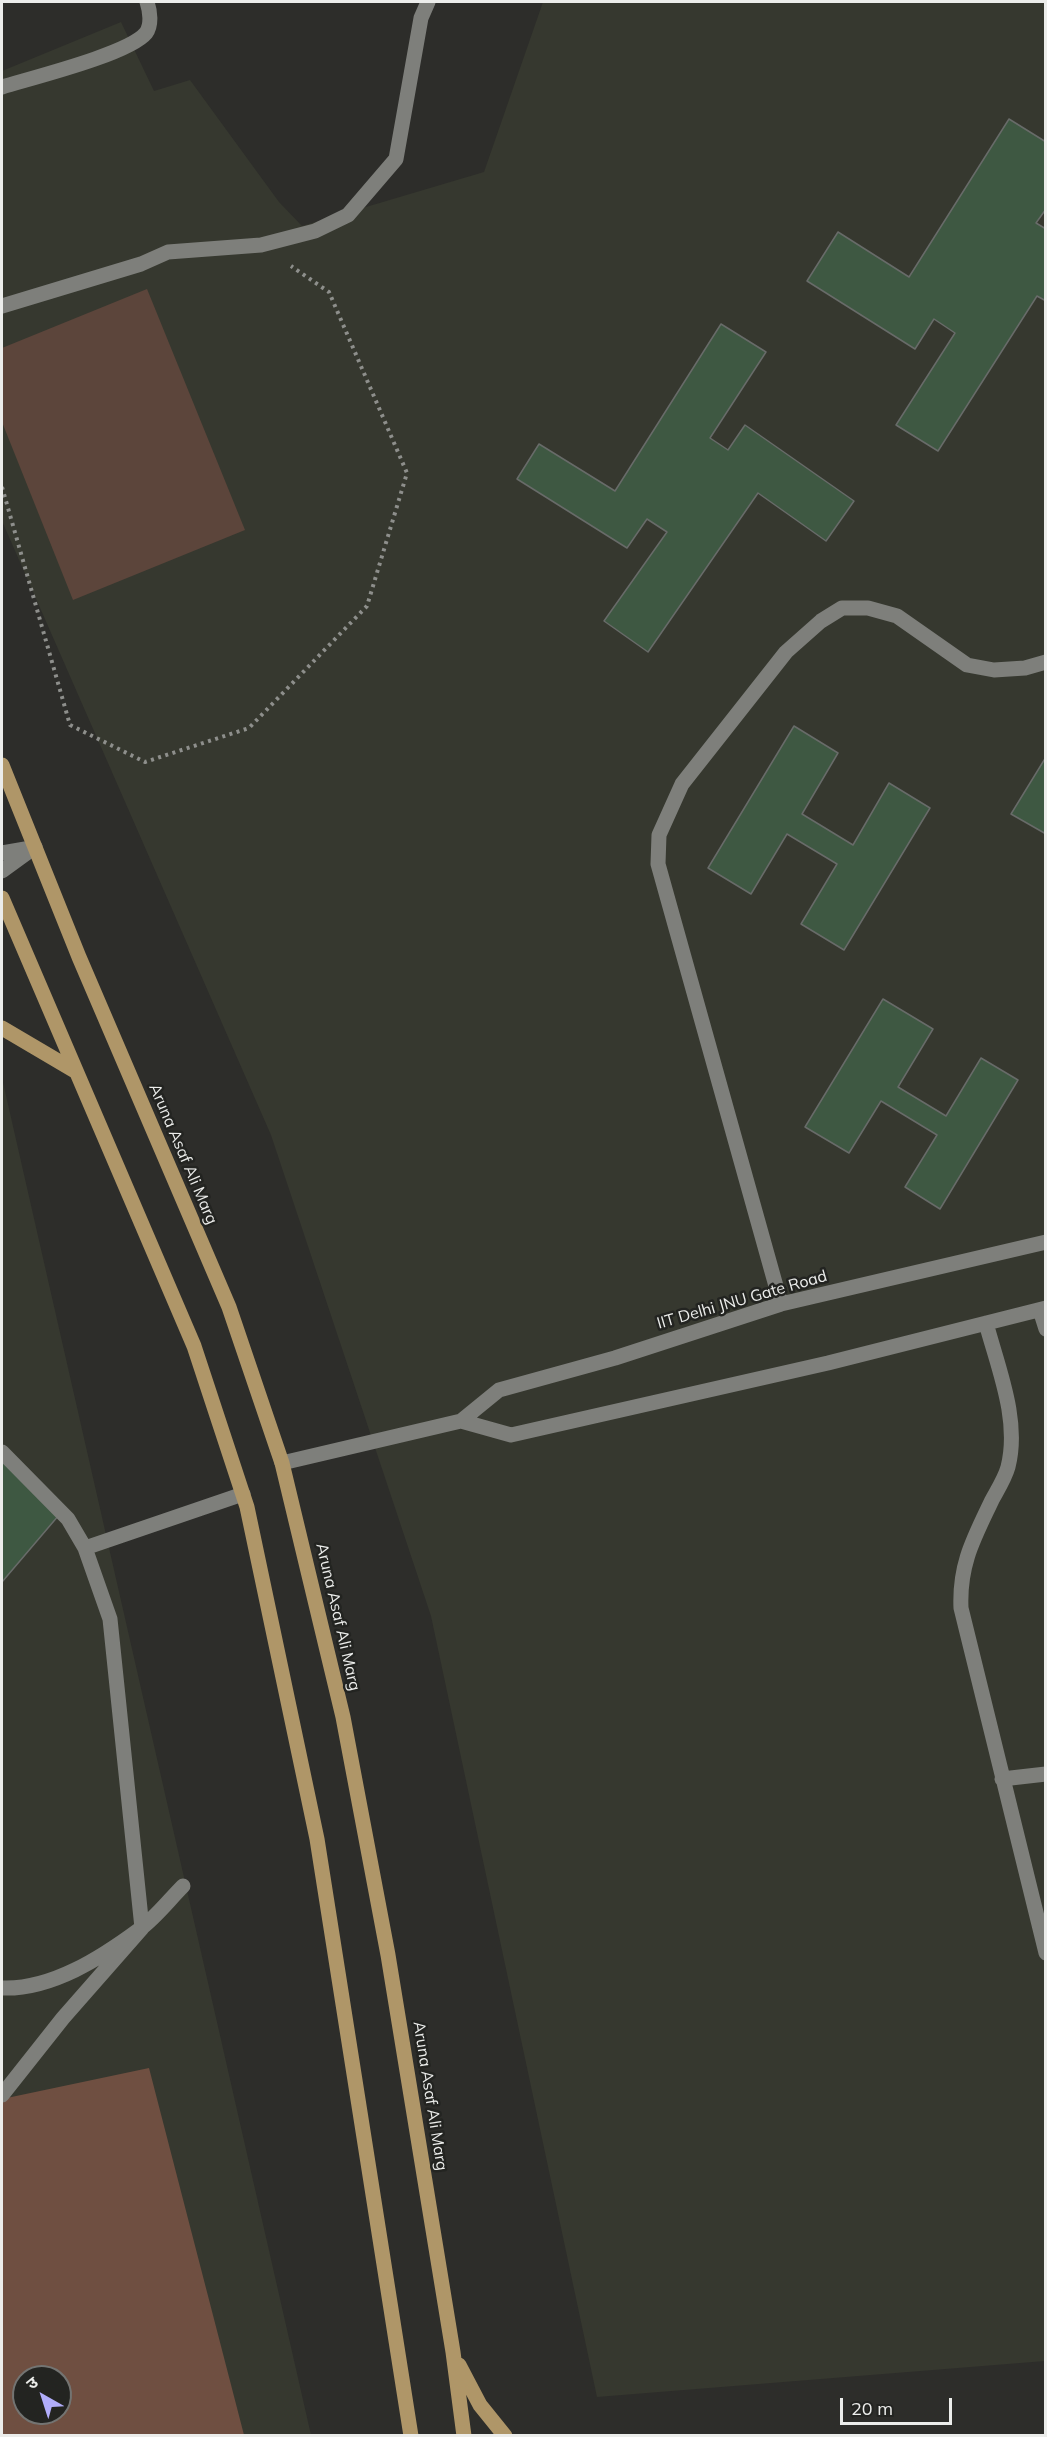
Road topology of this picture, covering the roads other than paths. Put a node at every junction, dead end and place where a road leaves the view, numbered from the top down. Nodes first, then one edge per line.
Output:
1 (147, 2) edge
2 (428, 2) edge
3 (2, 85) edge
4 (2, 306) edge
5 (1046, 662) edge
6 (2, 765) edge
7 (35, 847) junction
8 (2, 853) edge
9 (2, 871) edge
10 (2, 898) edge
11 (2, 1028) edge
12 (75, 1071) junction
13 (1046, 1242) edge
14 (781, 1304) junction
15 (1043, 1309) edge
16 (986, 1323) junction
17 (1046, 1329) edge
18 (461, 1421) junction
19 (2, 1452) edge
20 (282, 1463) junction
21 (243, 1494) junction
22 (85, 1548) junction
23 (1046, 1774) edge
24 (1002, 1779) junction
25 (183, 1886) dead end
26 (142, 1928) junction
27 (1046, 1953) edge
28 (2, 1988) edge
29 (2, 2095) edge
30 (453, 2352) junction
31 (411, 2436) edge
32 (464, 2436) edge
33 (505, 2436) edge

1 - 3 street
2 - 4 street
5 - 14 street
6 - 7 main road, Aruna Asaf Ali Marg
7 - 8 street
7 - 9 street
7 - 20 main road, Aruna Asaf Ali Marg
10 - 12 main road
11 - 12 main road
12 - 21 main road
13 - 14 street, IIT Delhi JNU Gate Road
14 - 18 street, IIT Delhi JNU Gate Road
15 - 16 street, IIT Delhi JNU Gate Road
15 - 17 street
16 - 18 street, IIT Delhi JNU Gate Road
16 - 24 street
18 - 20 street, IIT Delhi JNU Gate Road
19 - 22 street
20 - 30 main road, Aruna Asaf Ali Marg
21 - 22 street
21 - 31 main road
22 - 26 street
23 - 24 street
24 - 27 street
25 - 26 street
26 - 28 street
26 - 29 street
30 - 32 main road, Aruna Asaf Ali Marg
30 - 33 main road

